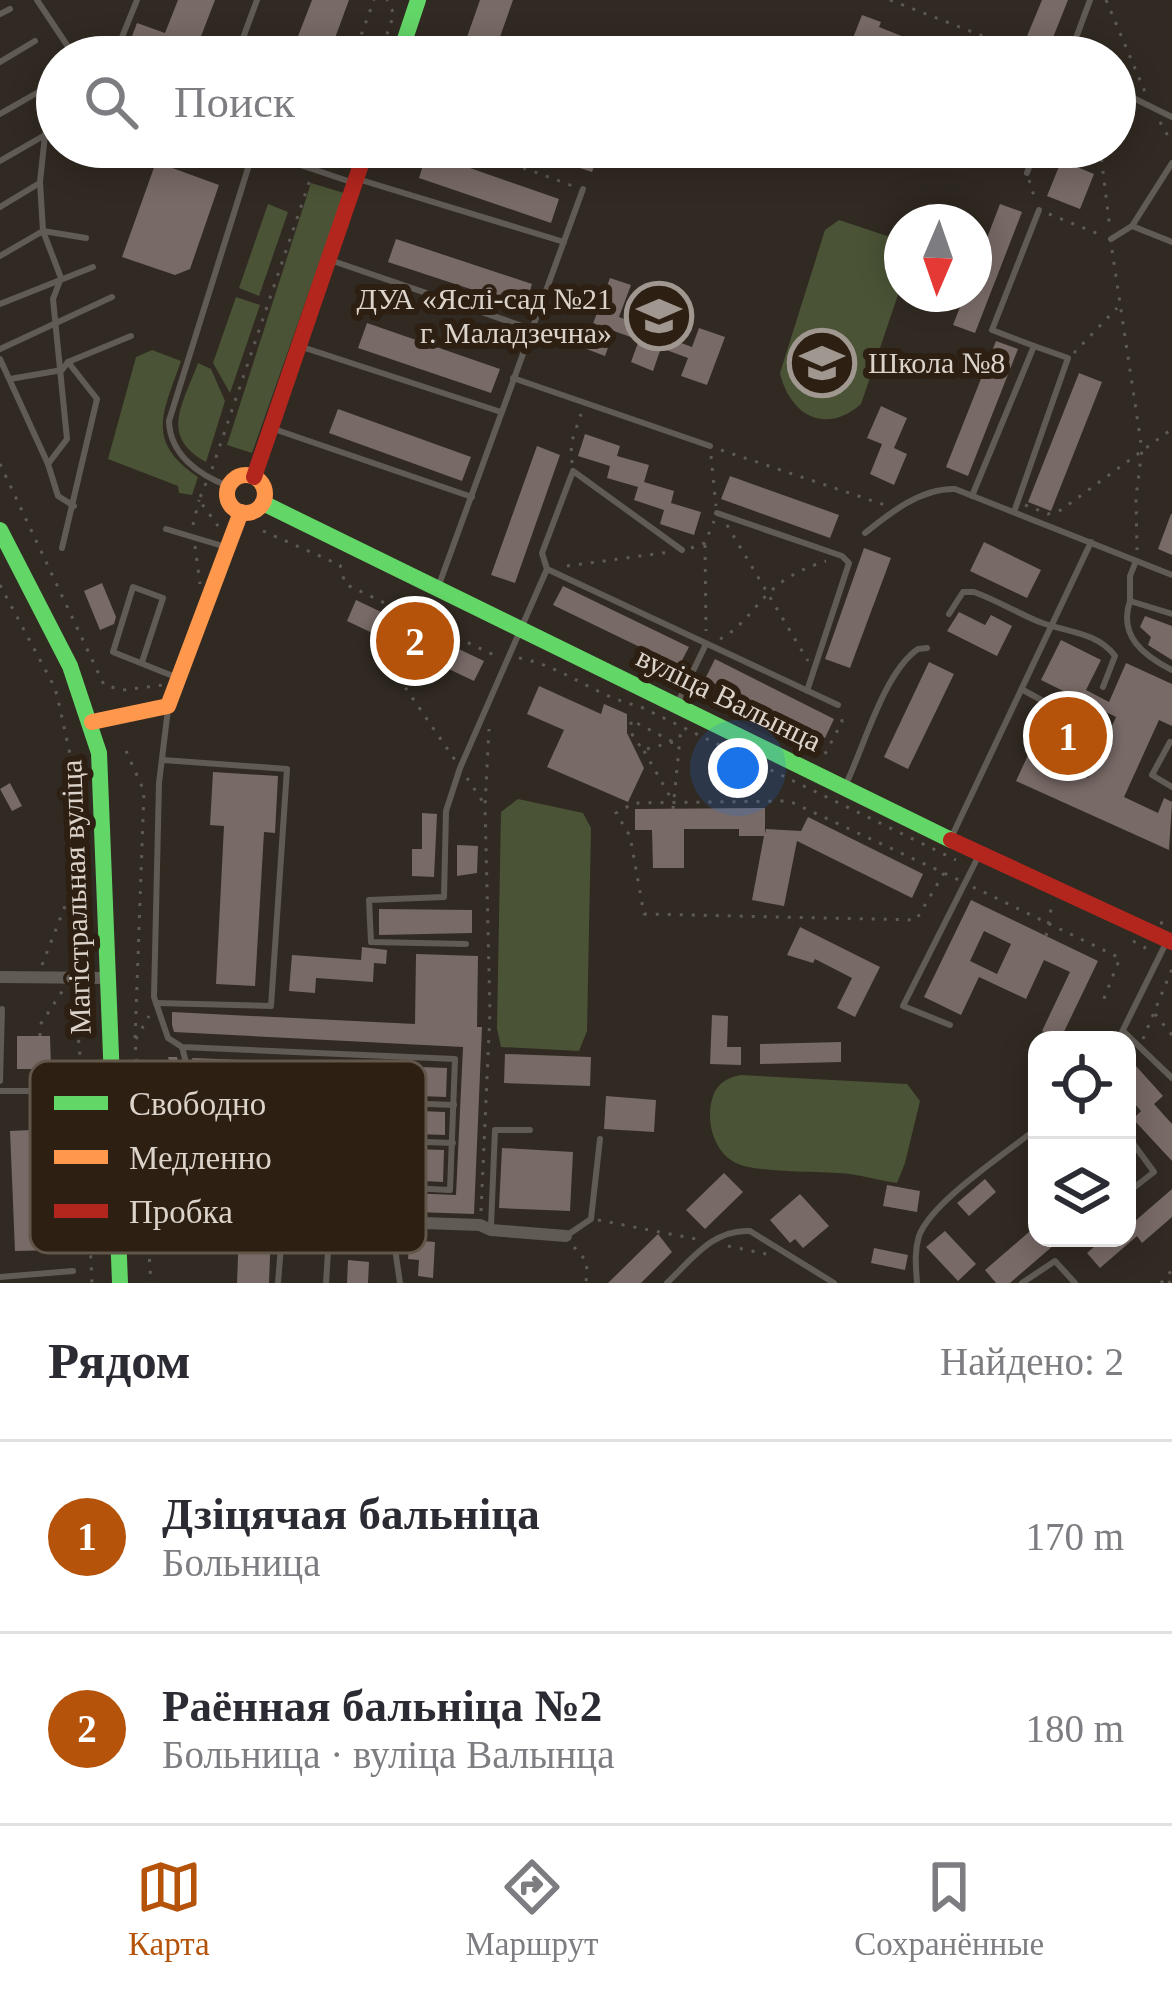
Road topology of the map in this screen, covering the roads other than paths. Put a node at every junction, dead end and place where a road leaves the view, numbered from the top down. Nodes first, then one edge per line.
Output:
1 (37, 0) edge
2 (137, 0) edge
3 (257, 0) edge
4 (418, 0) edge
5 (1090, 0) edge
6 (10, 8) dead end
7 (0, 14) edge
8 (61, 36) edge
9 (123, 36) edge
10 (244, 36) edge
11 (395, 36) edge
12 (1077, 36) edge
13 (35, 41) dead end
14 (0, 62) edge
15 (36, 93) edge
16 (1136, 98) edge
17 (0, 114) edge
18 (1172, 117) edge
19 (36, 140) edge
20 (0, 161) edge
21 (1172, 163) edge
22 (41, 168) edge
23 (244, 168) edge
24 (308, 168) edge
25 (361, 168) edge
26 (1028, 168) edge
27 (1027, 172) road end
28 (356, 181) junction
29 (40, 182) junction
30 (583, 189) road end
31 (0, 207) edge
32 (1039, 210) road end
33 (1132, 226) junction
34 (43, 231) junction
35 (86, 238) dead end
36 (1111, 239) road end
37 (564, 242) junction
38 (1172, 242) edge
39 (0, 256) edge
40 (328, 260) junction
41 (92, 267) dead end
42 (61, 278) junction
43 (112, 297) dead end
44 (0, 304) edge
45 (56, 325) junction
46 (531, 329) junction
47 (130, 335) dead end
48 (299, 346) junction
49 (1034, 346) junction
50 (0, 349) edge
51 (0, 359) edge
52 (68, 362) junction
53 (62, 370) junction
54 (513, 378) junction
55 (10, 379) junction
56 (501, 412) junction
57 (271, 428) junction
58 (710, 446) road end
59 (48, 464) junction
60 (254, 477) junction
61 (228, 486) junction
62 (972, 496) junction
63 (472, 497) junction
64 (263, 503) junction
65 (74, 506) junction
66 (241, 512) junction
67 (1014, 512) junction
68 (718, 513) road end
69 (166, 529) dead end
70 (0, 530) edge
71 (865, 533) dead end
72 (226, 540) junction
73 (1091, 542) junction
74 (62, 548) dead end
75 (682, 550) dead end
76 (1136, 561) junction
77 (547, 569) junction
78 (1172, 575) edge
79 (439, 586) junction
80 (1130, 601) junction
81 (949, 614) dead end
82 (1172, 614) edge
83 (1052, 626) junction
84 (523, 627) junction
85 (706, 644) junction
86 (928, 648) dead end
87 (142, 662) junction
88 (1172, 670) edge
89 (178, 677) junction
90 (1103, 687) dead end
91 (807, 691) junction
92 (1023, 691) junction
93 (676, 704) junction
94 (838, 705) road end
95 (168, 706) junction
96 (92, 722) junction
97 (1170, 742) edge
98 (1071, 749) dead end
99 (162, 760) junction
100 (845, 786) junction
101 (1172, 787) edge
102 (950, 839) junction
103 (976, 861) junction
104 (1165, 936) edge
105 (466, 944) dead end
106 (0, 977) edge
107 (108, 978) junction
108 (156, 1003) junction
109 (2, 1010) edge
110 (950, 1025) dead end
111 (1123, 1031) edge
112 (1136, 1042) edge
113 (182, 1047) junction
114 (110, 1061) edge
115 (186, 1061) edge
116 (1172, 1078) edge
117 (0, 1081) edge
118 (426, 1105) edge
119 (454, 1106) junction
120 (530, 1130) dead end
121 (1028, 1135) edge
122 (600, 1139) dead end
123 (426, 1142) edge
124 (453, 1143) junction
125 (1136, 1147) edge
126 (1136, 1186) edge
127 (426, 1189) edge
128 (426, 1223) edge
129 (486, 1227) junction
130 (566, 1236) joint
131 (118, 1253) edge
132 (280, 1253) edge
133 (328, 1253) edge
134 (396, 1253) edge
135 (73, 1271) dead end
136 (0, 1277) edge
137 (29, 1279) edge
138 (120, 1283) edge
139 (278, 1283) edge
140 (326, 1283) edge
141 (400, 1283) edge
142 (668, 1283) edge
143 (834, 1283) edge
144 (917, 1283) edge
145 (1022, 1283) edge
146 (1075, 1283) edge

1 - 8 lane
2 - 9 lane
3 - 10 lane
4 - 11 street
5 - 12 lane
6 - 7 lane
13 - 14 lane
15 - 17 lane
16 - 18 lane
19 - 20 lane
21 - 33 lane
22 - 29 lane
23 - 61 lane
24 - 28 lane
25 - 28 street
26 - 27 lane
28 - 37 lane
28 - 40 street
29 - 31 lane
29 - 34 lane
30 - 37 lane
32 - 49 lane
33 - 36 lane
33 - 38 lane
34 - 35 lane
34 - 39 lane
34 - 42 lane
37 - 46 lane
40 - 46 lane
40 - 48 street
41 - 42 lane
42 - 44 lane
42 - 45 lane
43 - 45 lane
45 - 50 lane
45 - 53 lane
46 - 54 lane
47 - 52 lane
48 - 56 lane
48 - 57 street
49 - 62 lane
49 - 67 lane
51 - 55 lane
52 - 53 lane
52 - 65 lane
53 - 55 lane
53 - 59 lane
54 - 56 lane
54 - 58 lane
55 - 59 lane
56 - 63 lane
57 - 60 street
57 - 63 lane
59 - 65 lane
60 - 61 street
60 - 64 street
61 - 66 street
62 - 67 lane
62 - 71 lane
63 - 79 lane
64 - 66 street
64 - 79 street, вуліца Валынца
65 - 74 lane
66 - 72 street
67 - 73 lane
68 - 91 lane
69 - 72 lane
70 - 96 street, Магістральная вуліца
72 - 89 street
73 - 76 lane
73 - 83 lane
75 - 77 lane
76 - 78 lane
76 - 80 lane
77 - 84 lane
77 - 85 lane
79 - 84 street, вуліца Валынца
80 - 82 lane
80 - 88 lane
81 - 83 lane
83 - 90 lane
83 - 92 lane
84 - 93 street, вуліца Валынца
84 - 105 lane
85 - 91 lane
85 - 93 lane
86 - 100 lane
87 - 87 lane
87 - 89 lane
89 - 95 street
91 - 94 lane
92 - 98 lane
92 - 102 lane
93 - 100 street, вуліца Валынца
95 - 96 street
95 - 99 lane
96 - 107 street, Магістральная вуліца
97 - 101 lane
99 - 108 lane
99 - 108 lane
100 - 102 street, вуліца Валынца
102 - 103 street, вуліца Валынца
103 - 104 street, вуліца Валынца
103 - 110 lane
104 - 111 lane
106 - 107 street
107 - 114 street, Магістральная вуліца
108 - 113 lane
109 - 117 lane
112 - 116 lane
113 - 115 lane
113 - 119 lane
118 - 119 lane
119 - 124 lane
120 - 129 lane
121 - 144 lane
122 - 130 lane
123 - 124 lane
124 - 127 lane
125 - 126 lane
128 - 129 street
129 - 130 street
131 - 138 street, Магістральная вуліца
132 - 139 lane
133 - 140 lane
134 - 141 lane
135 - 137 lane
136 - 137 lane
142 - 143 lane
145 - 146 lane

